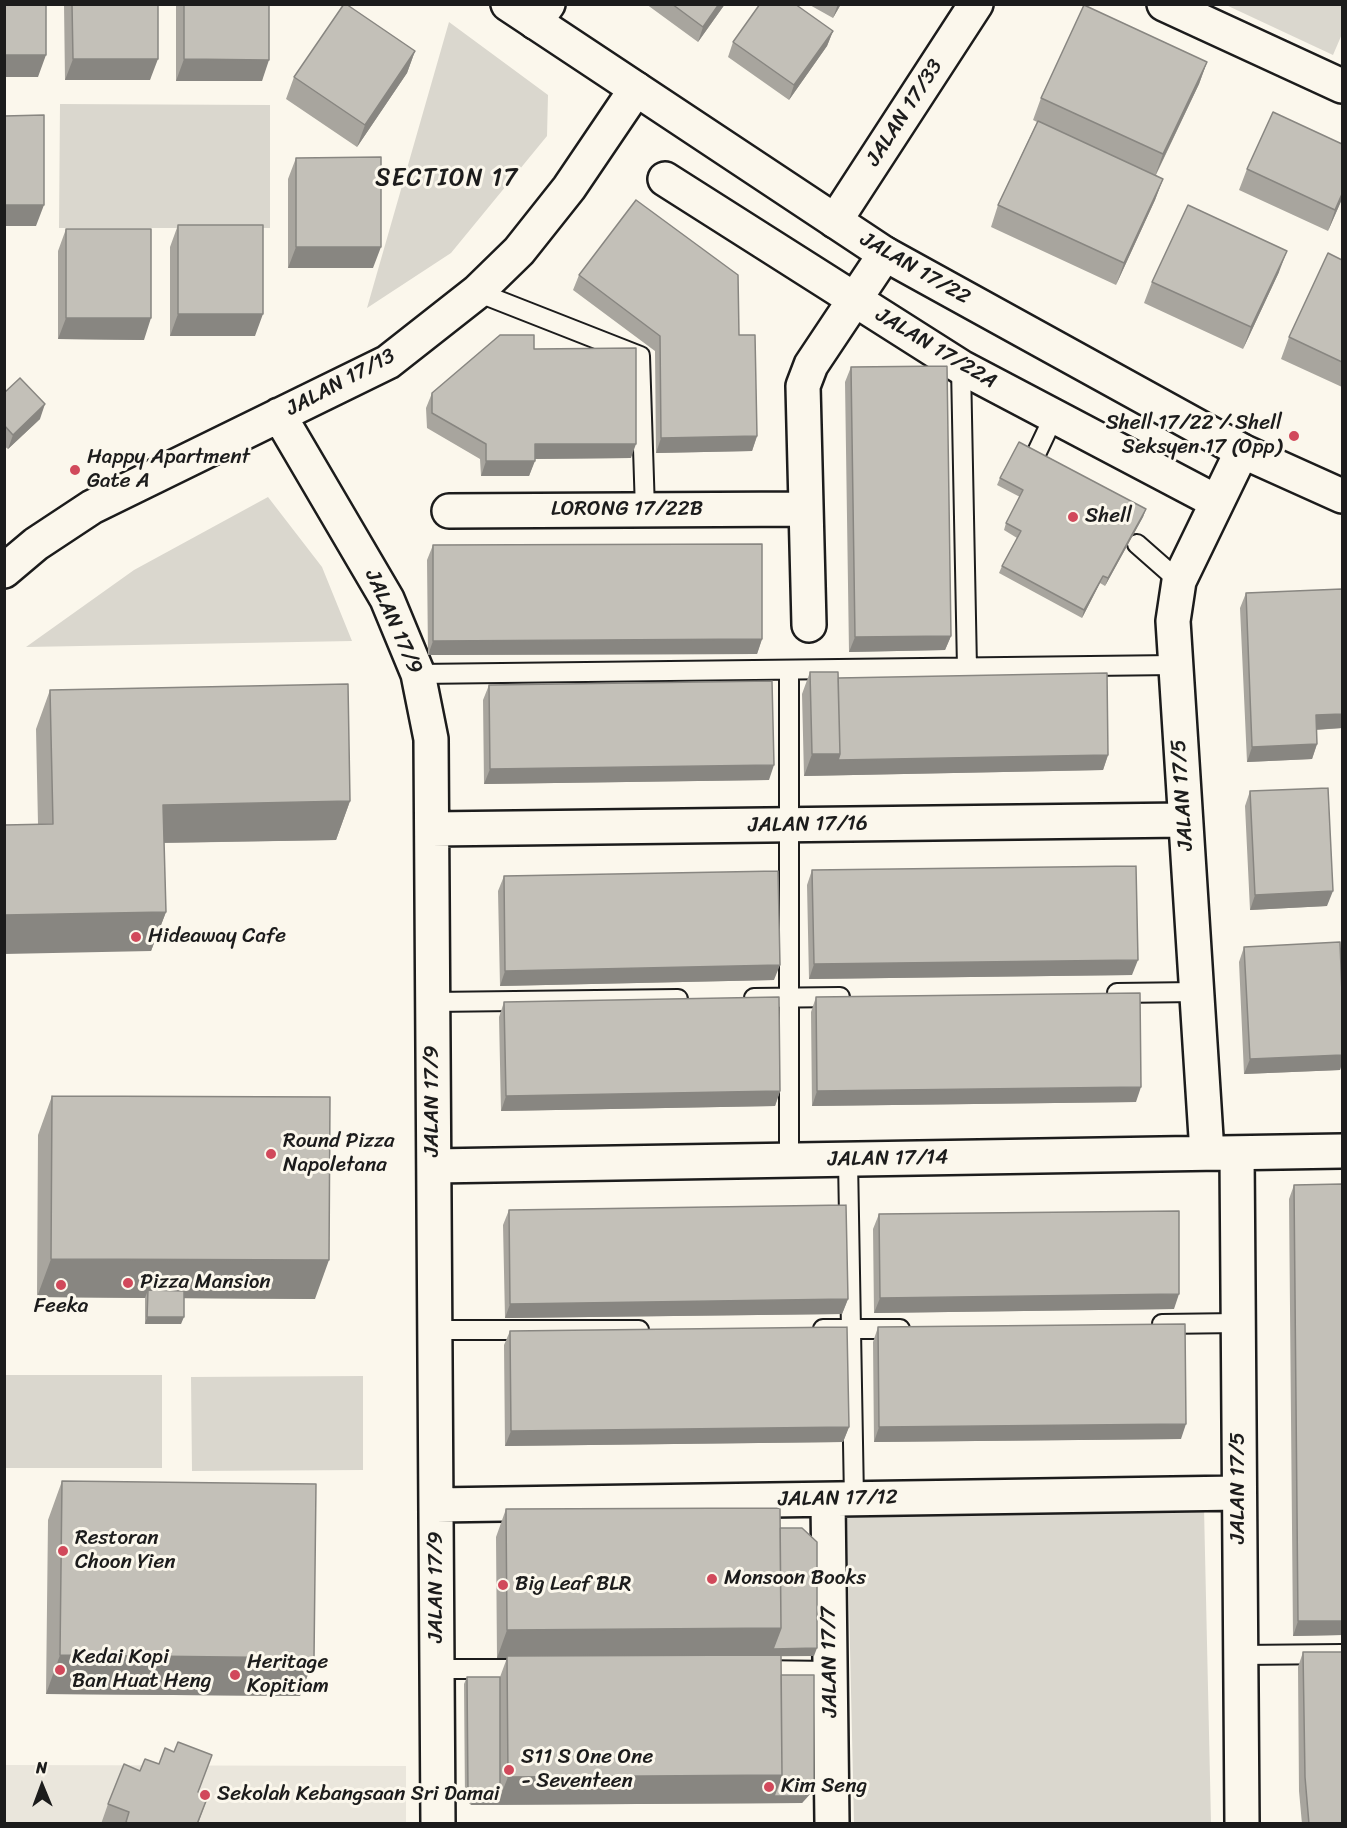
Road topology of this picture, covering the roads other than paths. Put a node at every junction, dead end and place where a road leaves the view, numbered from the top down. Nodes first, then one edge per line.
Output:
1 (508, 4) edge
2 (976, 4) edge
3 (1164, 4) edge
4 (542, 13) edge
5 (1342, 86) edge
6 (636, 89) junction
7 (665, 179) dead end
8 (835, 221) junction
9 (885, 254) junction
10 (477, 292) junction
11 (853, 298) junction
12 (961, 367) junction
13 (279, 415) junction
14 (1054, 416) junction
15 (1242, 451) junction
16 (1037, 452) edge
17 (1342, 496) edge
18 (1217, 502) junction
19 (806, 509) junction
20 (645, 510) junction
21 (449, 511) dead end
22 (1137, 544) dead end
23 (4, 571) edge
24 (1179, 581) junction
25 (808, 625) dead end
26 (1174, 665) junction
27 (967, 668) junction
28 (789, 670) junction
29 (418, 674) junction
30 (1185, 820) junction
31 (789, 825) junction
32 (432, 829) junction
33 (1196, 992) junction
34 (1100, 993) edge
35 (861, 997) edge
36 (741, 998) edge
37 (789, 998) junction
38 (694, 999) edge
39 (433, 1002) junction
40 (1342, 1151) edge
41 (1222, 1153) junction
42 (848, 1160) junction
43 (789, 1161) junction
44 (434, 1166) junction
45 (1238, 1323) junction
46 (1144, 1325) edge
47 (922, 1328) edge
48 (661, 1329) edge
49 (804, 1329) edge
50 (851, 1329) junction
51 (435, 1330) junction
52 (1239, 1493) junction
53 (841, 1499) junction
54 (436, 1505) junction
55 (1240, 1654) junction
56 (1342, 1654) edge
57 (437, 1669) junction
58 (544, 1670) edge
59 (735, 1670) edge
60 (830, 1671) junction
61 (438, 1824) edge
62 (832, 1824) edge
63 (1242, 1824) edge

1 - 4 street, JALAN 17/22
2 - 8 street, JALAN 17/33
3 - 5 street
4 - 6 street, JALAN 17/22
6 - 8 street, JALAN 17/22
6 - 10 street, JALAN 17/13
7 - 11 street, JALAN 17/22A
8 - 9 street, JALAN 17/22
9 - 11 street
9 - 15 street, JALAN 17/22
10 - 13 street, JALAN 17/13
10 - 20 lane
11 - 12 street, JALAN 17/22A
11 - 19 street
12 - 14 street, JALAN 17/22A
12 - 27 lane
13 - 23 street, JALAN 17/13
13 - 29 street, JALAN 17/9
14 - 16 lane
14 - 18 street, JALAN 17/22A
15 - 17 street, JALAN 17/22
15 - 18 street, JALAN 17/5
18 - 24 street, JALAN 17/5
19 - 20 street, LORONG 17/22B
19 - 25 street
20 - 21 street, LORONG 17/22B
22 - 24 lane
24 - 26 street, JALAN 17/5
26 - 27 lane
26 - 30 street, JALAN 17/5
27 - 28 lane
28 - 29 lane
28 - 31 lane
29 - 32 street, JALAN 17/9
30 - 31 street, JALAN 17/16
30 - 33 street, JALAN 17/5
31 - 32 street, JALAN 17/16
31 - 37 lane
32 - 39 street, JALAN 17/9
33 - 34 lane
33 - 41 street, JALAN 17/5
35 - 37 lane
36 - 37 lane
37 - 43 lane
38 - 39 lane
39 - 44 street, JALAN 17/9
40 - 41 street, JALAN 17/14
41 - 42 street, JALAN 17/14
41 - 45 street, JALAN 17/5
42 - 43 street, JALAN 17/14
42 - 50 lane
43 - 44 street, JALAN 17/14
44 - 51 street, JALAN 17/9
45 - 46 lane
45 - 52 street, JALAN 17/5
47 - 50 lane
48 - 51 lane
49 - 50 lane
50 - 53 lane
51 - 54 street, JALAN 17/9
52 - 53 street, JALAN 17/12
52 - 55 street, JALAN 17/5
53 - 54 street, JALAN 17/12
53 - 60 street, JALAN 17/7
54 - 57 street, JALAN 17/9
55 - 56 lane
55 - 63 street, JALAN 17/5
57 - 58 lane
57 - 61 street, JALAN 17/9
59 - 60 lane
60 - 62 street, JALAN 17/7

